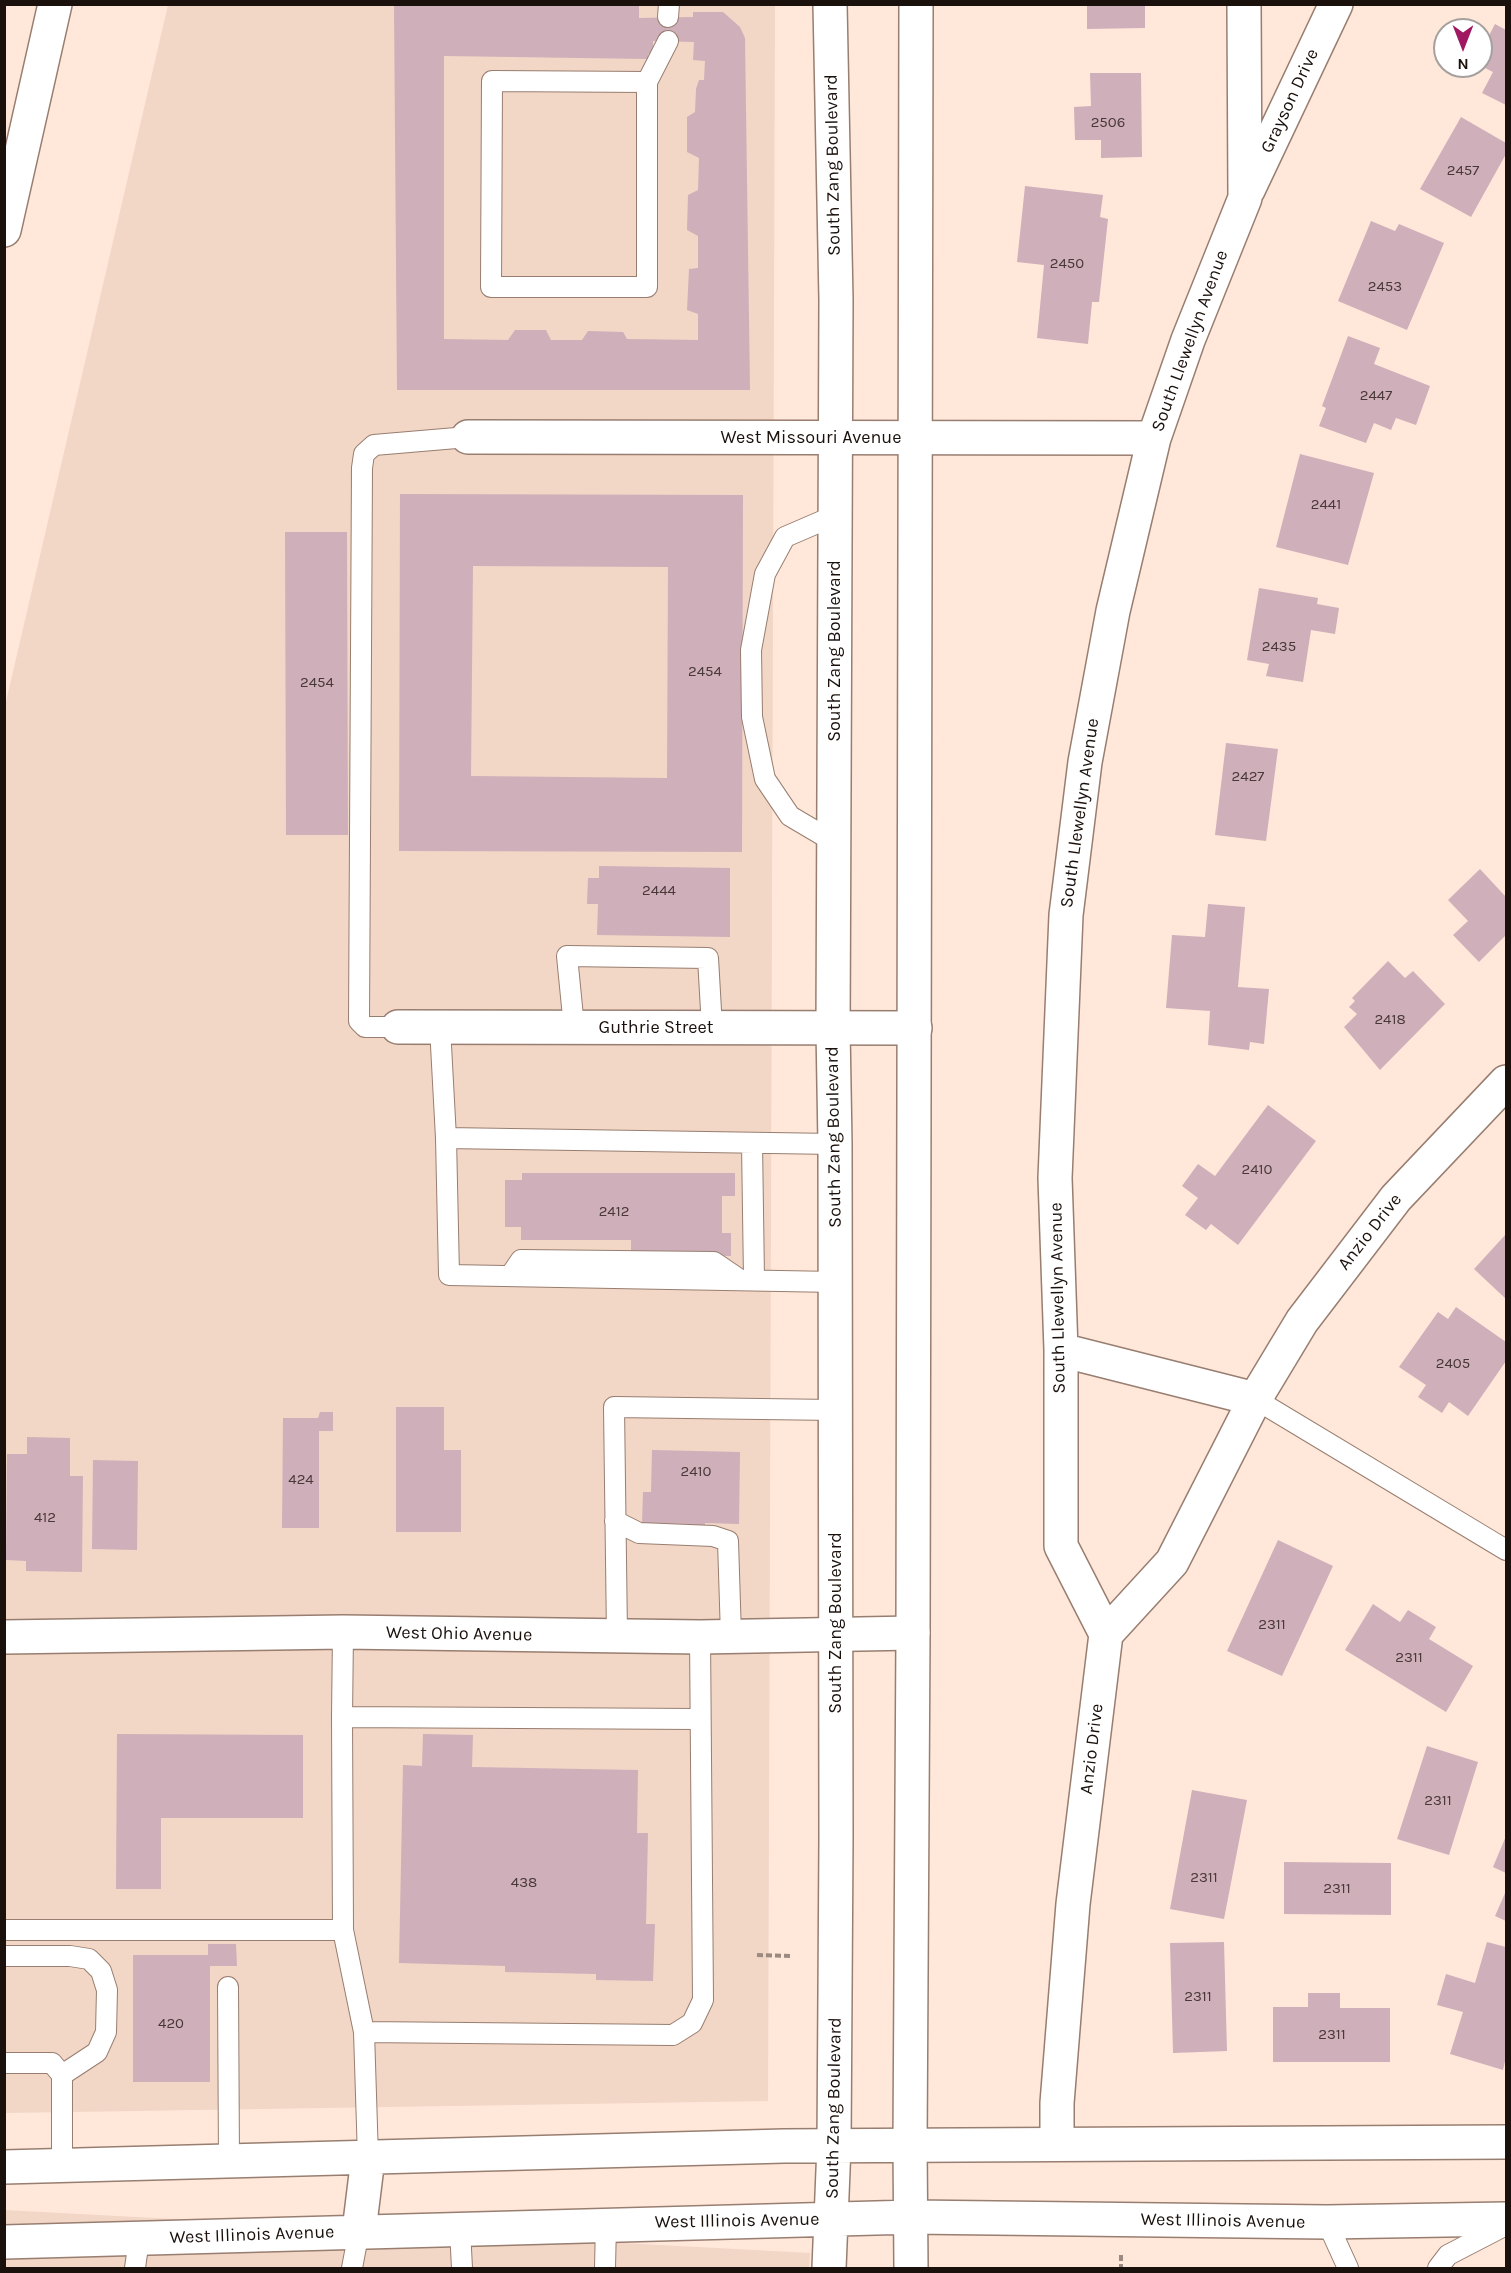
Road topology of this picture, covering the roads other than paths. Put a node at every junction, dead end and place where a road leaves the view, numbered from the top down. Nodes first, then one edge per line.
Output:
1 (55, 4) edge
2 (830, 4) edge
3 (916, 4) edge
4 (1244, 4) edge
5 (1336, 4) edge
6 (668, 41) dead end
7 (647, 82) junction
8 (1245, 198) junction
9 (4, 230) edge
10 (468, 437) joint
11 (1154, 438) junction
12 (836, 439) junction
13 (916, 439) junction
14 (836, 515) junction
15 (834, 842) junction
16 (398, 1027) joint
17 (440, 1027) junction
18 (574, 1027) junction
19 (712, 1028) junction
20 (915, 1028) junction
21 (833, 1029) junction
22 (1506, 1082) edge
23 (446, 1138) junction
24 (752, 1143) junction
25 (835, 1144) junction
26 (747, 1279) junction
27 (835, 1282) junction
28 (1061, 1350) junction
29 (1255, 1399) junction
30 (834, 1410) junction
31 (615, 1521) junction
32 (1506, 1550) edge
33 (343, 1632) junction
34 (836, 1633) junction
35 (914, 1633) junction
36 (1106, 1634) junction
37 (617, 1635) junction
38 (716, 1636) junction
39 (4, 1637) edge
40 (342, 1717) junction
41 (699, 1719) junction
42 (4, 1930) edge
43 (342, 1930) junction
44 (4, 1956) edge
45 (228, 1987) dead end
46 (364, 2032) junction
47 (4, 2063) edge
48 (62, 2075) junction
49 (1506, 2142) edge
50 (1056, 2143) junction
51 (910, 2145) junction
52 (834, 2146) junction
53 (368, 2158) junction
54 (229, 2161) junction
55 (62, 2165) junction
56 (4, 2167) edge
57 (912, 2217) junction
58 (1506, 2219) edge
59 (832, 2220) junction
60 (1327, 2222) junction
61 (606, 2223) junction
62 (1506, 2225) edge
63 (460, 2230) junction
64 (359, 2231) junction
65 (4, 2242) edge
66 (137, 2254) edge
67 (352, 2268) edge
68 (462, 2268) edge
69 (605, 2268) edge
70 (829, 2268) edge
71 (911, 2268) edge
72 (1348, 2268) edge
73 (1438, 2268) edge

1 - 9 main road
2 - 12 main road, South Zang Boulevard
3 - 13 main road
4 - 8 main road, South Llewellyn Avenue
5 - 8 main road, Grayson Drive
6 - 7 lane
7 - 7 lane
8 - 11 main road, South Llewellyn Avenue
10 - 12 main road, West Missouri Avenue
10 - 16 lane
11 - 13 main road, West Missouri Avenue
11 - 28 main road, South Llewellyn Avenue
12 - 13 main road, West Missouri Avenue
12 - 14 main road, South Zang Boulevard
13 - 20 main road
14 - 15 main road, South Zang Boulevard
14 - 15 lane
15 - 21 main road, South Zang Boulevard
16 - 17 main road, Guthrie Street
17 - 18 main road, Guthrie Street
17 - 23 lane
18 - 19 main road, Guthrie Street
18 - 19 lane
19 - 21 main road, Guthrie Street
20 - 21 main road, Guthrie Street
20 - 35 main road
21 - 25 main road, South Zang Boulevard
22 - 29 main road, Anzio Drive
23 - 24 lane
23 - 26 lane
24 - 25 lane
24 - 26 lane
25 - 27 main road, South Zang Boulevard
26 - 27 lane
27 - 30 main road, South Zang Boulevard
28 - 29 main road
28 - 36 main road, South Llewellyn Avenue
29 - 32 lane
29 - 36 main road, Anzio Drive
30 - 31 lane
30 - 34 main road, South Zang Boulevard
31 - 37 lane
31 - 38 lane
33 - 37 main road, West Ohio Avenue
33 - 39 main road, West Ohio Avenue
33 - 40 lane
34 - 35 main road, West Ohio Avenue
34 - 38 main road, West Ohio Avenue
34 - 52 main road, South Zang Boulevard
35 - 51 main road
36 - 50 main road, Anzio Drive
37 - 38 main road, West Ohio Avenue
38 - 41 lane
40 - 41 lane
40 - 43 lane
41 - 46 lane
42 - 43 lane
43 - 46 lane
44 - 48 lane
45 - 54 lane
46 - 53 lane
47 - 48 lane
48 - 55 lane
49 - 50 main road
50 - 51 main road
51 - 52 main road
51 - 57 main road
52 - 53 main road
52 - 59 main road, South Zang Boulevard
53 - 54 main road
53 - 64 main road
54 - 55 main road
55 - 56 main road
57 - 59 main road, West Illinois Avenue
57 - 60 main road, West Illinois Avenue
57 - 71 main road
58 - 60 main road, West Illinois Avenue
59 - 61 main road, West Illinois Avenue
59 - 70 main road, South Zang Boulevard
60 - 72 lane
61 - 63 main road, West Illinois Avenue
61 - 69 lane
62 - 73 lane
63 - 64 main road, West Illinois Avenue
63 - 68 lane
64 - 66 main road, West Illinois Avenue
64 - 67 lane
65 - 66 main road, West Illinois Avenue

